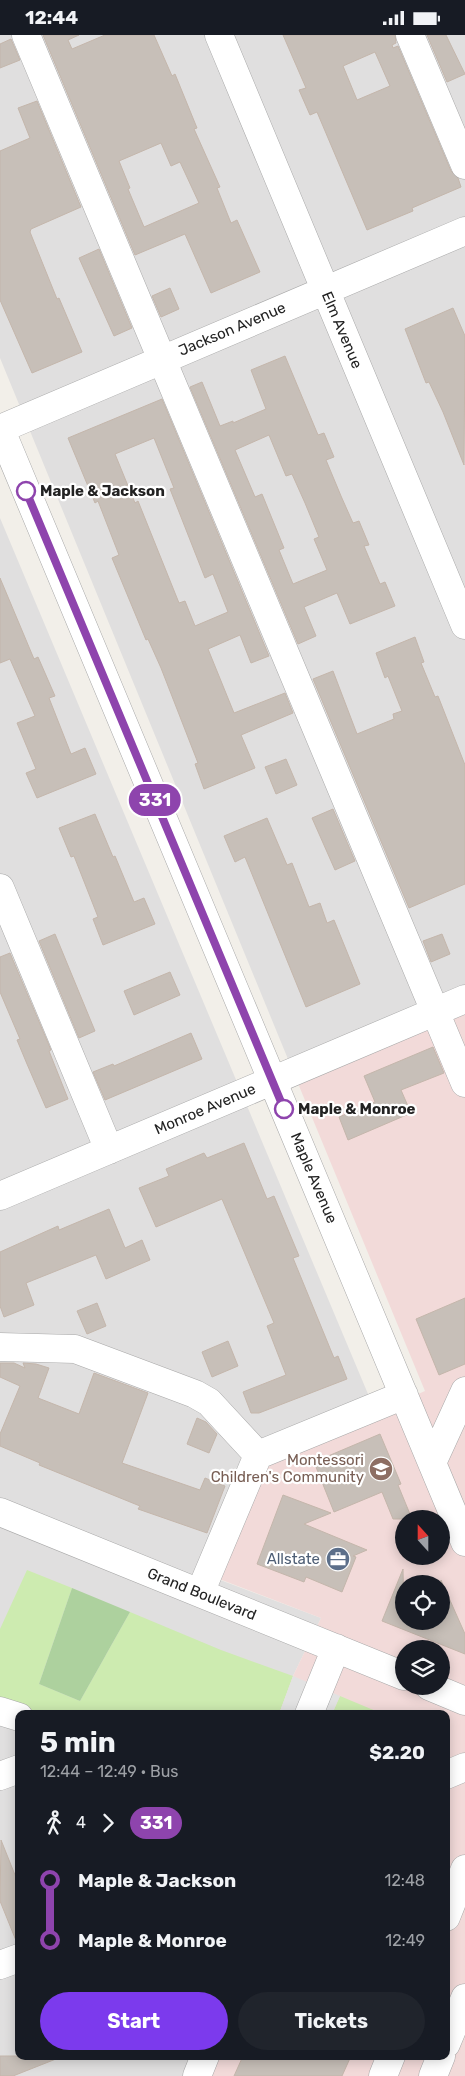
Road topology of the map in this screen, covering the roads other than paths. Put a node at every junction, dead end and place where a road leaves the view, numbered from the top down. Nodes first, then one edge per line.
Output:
1 (26, 35) edge
2 (219, 35) edge
3 (410, 35) edge
4 (465, 165) edge
5 (465, 231) edge
6 (325, 289) junction
7 (161, 360) junction
8 (0, 429) edge
9 (465, 625) edge
10 (0, 888) edge
11 (465, 999) edge
12 (435, 1012) junction
13 (273, 1081) junction
14 (465, 1083) edge
15 (109, 1150) junction
16 (0, 1196) edge
17 (0, 1347) edge
18 (465, 1391) edge
19 (404, 1395) junction
20 (258, 1455) junction
21 (432, 1463) junction
22 (0, 1512) edge
23 (465, 1542) edge
24 (200, 1593) junction
25 (336, 1649) junction
26 (395, 1672) edge
27 (450, 1695) edge
28 (465, 1701) edge
29 (311, 1710) edge
30 (0, 1711) edge
31 (15, 1716) edge
32 (465, 1767) edge
33 (15, 1771) edge
34 (450, 1773) edge
35 (0, 1777) edge
36 (465, 1869) edge
37 (450, 1907) edge
38 (15, 1959) edge
39 (0, 1965) edge
40 (465, 1998) edge
41 (450, 2034) edge
42 (203, 2060) edge
43 (389, 2060) edge
44 (439, 2060) edge
45 (197, 2076) edge
46 (383, 2076) edge
47 (433, 2076) edge

1 - 7 street
2 - 6 street, Elm Avenue
3 - 4 street
5 - 6 street, Jackson Avenue
6 - 7 street, Jackson Avenue
6 - 9 street, Elm Avenue
7 - 8 street, Jackson Avenue
7 - 12 street
8 - 13 street, Maple Avenue
10 - 15 street
11 - 12 street, Monroe Avenue
12 - 13 street, Monroe Avenue
12 - 14 street
13 - 15 street, Monroe Avenue
13 - 19 street, Maple Avenue
15 - 16 street, Monroe Avenue
17 - 20 street
18 - 21 street
19 - 20 street
19 - 21 street, Maple Avenue
20 - 24 street
21 - 23 street, Maple Avenue
22 - 24 street, Grand Boulevard
24 - 25 street, Grand Boulevard
25 - 26 street, Grand Boulevard
25 - 29 street
27 - 28 street
30 - 31 street
32 - 34 street
33 - 35 street
36 - 37 street
38 - 39 street
40 - 41 street
42 - 45 street
43 - 46 street
44 - 47 street

